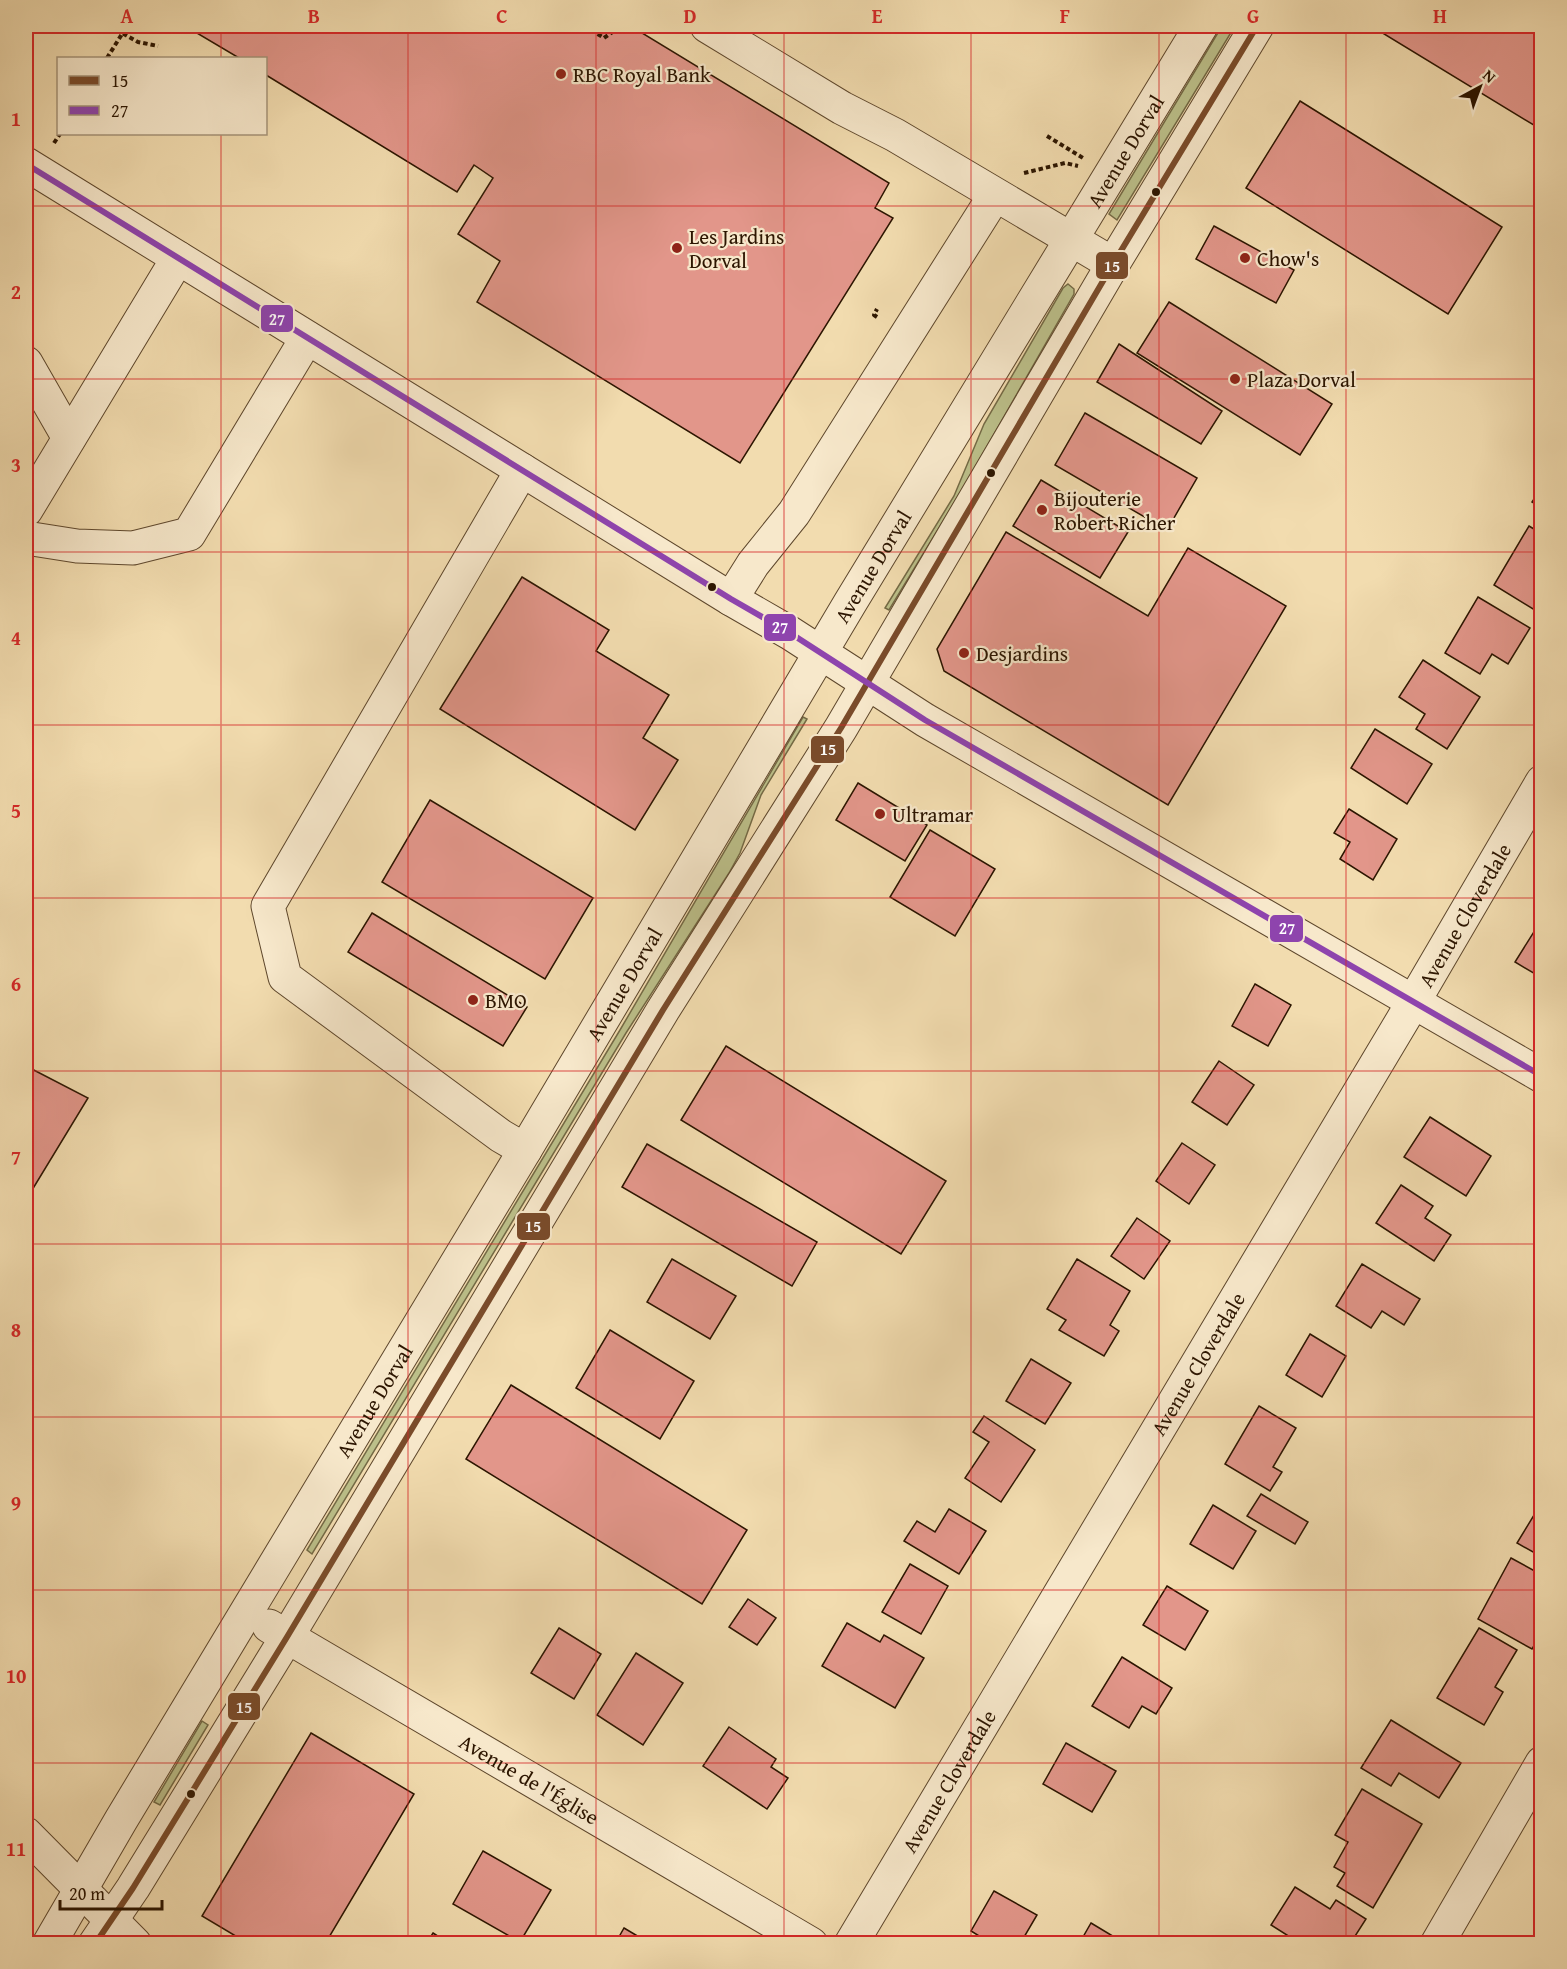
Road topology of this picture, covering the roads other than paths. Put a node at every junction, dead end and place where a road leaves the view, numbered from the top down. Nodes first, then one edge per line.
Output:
1 (707, 26) edge
2 (1201, 26) edge
3 (1257, 26) edge
4 (26, 164) edge
5 (1007, 185) junction
6 (1071, 240) junction
7 (178, 258) junction
8 (1113, 264) junction
9 (307, 338) junction
10 (26, 363) edge
11 (69, 438) junction
12 (522, 470) junction
13 (26, 510) edge
14 (26, 538) edge
15 (731, 599) junction
16 (821, 653) junction
17 (868, 682) junction
18 (1542, 782) edge
19 (1414, 1001) junction
20 (1542, 1076) edge
21 (525, 1150) junction
22 (247, 1612) junction
23 (287, 1637) junction
24 (1542, 1763) edge
25 (26, 1834) edge
26 (80, 1889) junction
27 (103, 1932) edge
28 (49, 1944) edge
29 (135, 1944) edge
30 (811, 1944) edge
31 (851, 1944) edge
32 (1437, 1944) edge

1 - 5 street
2 - 6 street, Avenue Dorval
3 - 8 street
4 - 7 street
5 - 6 street
5 - 15 street
6 - 8 street
6 - 16 street, Avenue Dorval
7 - 9 street
7 - 11 street
8 - 17 street
9 - 12 street
9 - 14 street
10 - 11 street
11 - 13 street
12 - 15 street
12 - 21 street
15 - 16 street
16 - 17 street
16 - 21 street, Avenue Dorval
17 - 19 street
17 - 23 street
18 - 19 street, Avenue Cloverdale
19 - 20 street
19 - 31 street, Avenue Cloverdale
21 - 22 street, Avenue Dorval
22 - 23 street, Avenue de l'Église
22 - 26 street, Avenue Dorval
23 - 27 street
23 - 30 street, Avenue de l'Église
24 - 32 street
25 - 26 street
26 - 27 street
26 - 28 street, Avenue Dorval
27 - 29 street

